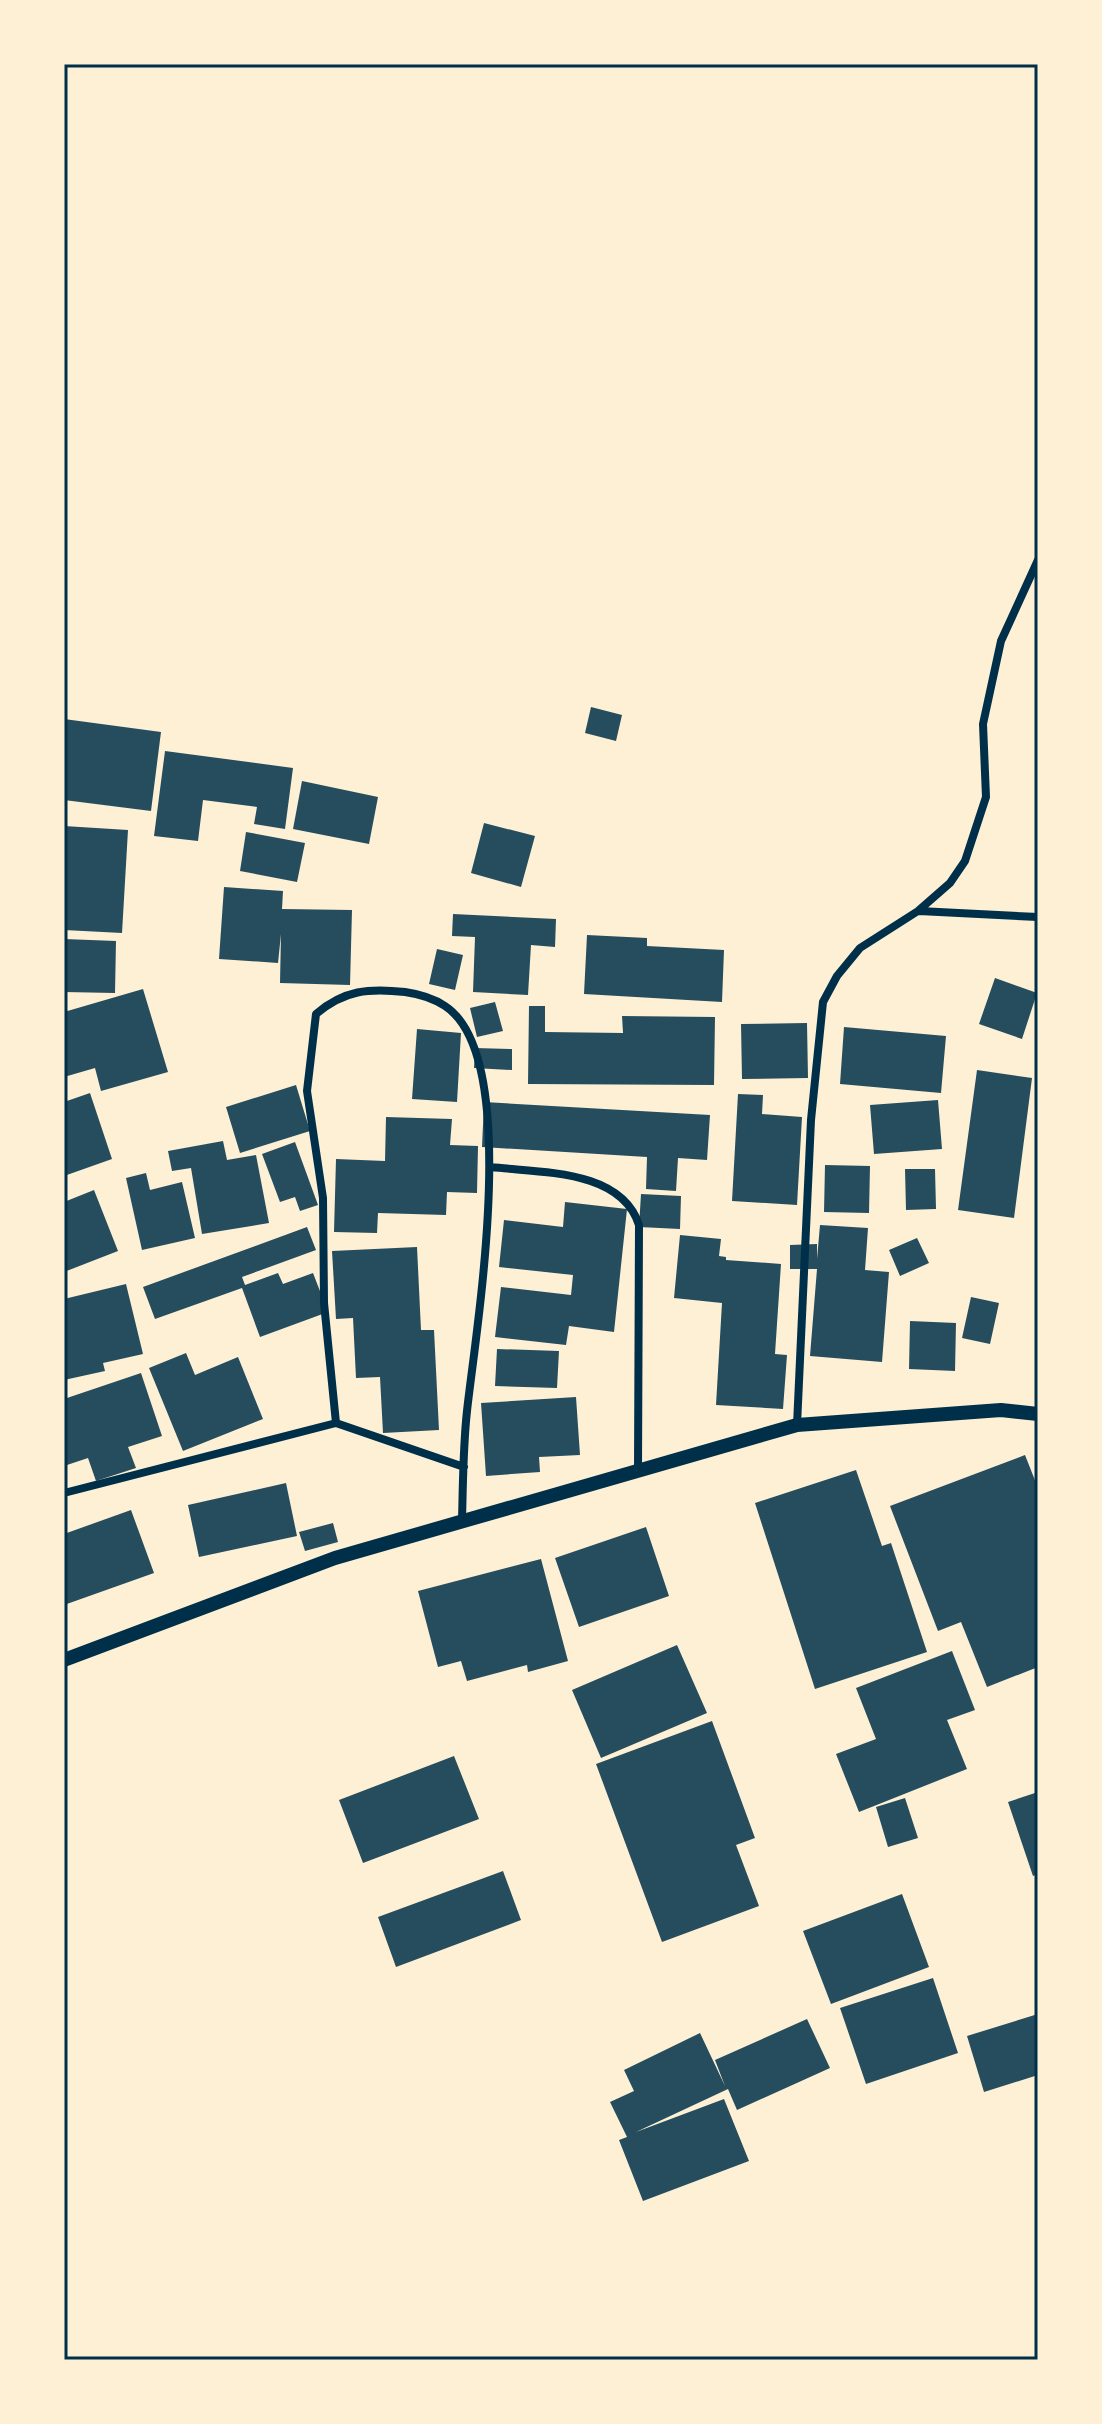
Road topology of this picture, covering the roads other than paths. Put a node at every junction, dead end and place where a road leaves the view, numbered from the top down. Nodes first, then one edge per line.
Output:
1 (1038, 560) edge
2 (918, 911) junction
3 (1038, 917) edge
4 (491, 1167) junction
5 (1038, 1414) edge
6 (336, 1423) junction
7 (797, 1425) junction
8 (464, 1467) junction
9 (638, 1471) junction
10 (64, 1493) edge
11 (462, 1520) junction
12 (64, 1660) edge

1 - 2 street
2 - 3 street
2 - 7 street
4 - 6 street
4 - 8 street
4 - 9 street
5 - 7 street
6 - 8 street
6 - 10 street
7 - 9 street
8 - 11 street
9 - 11 street
11 - 12 street

